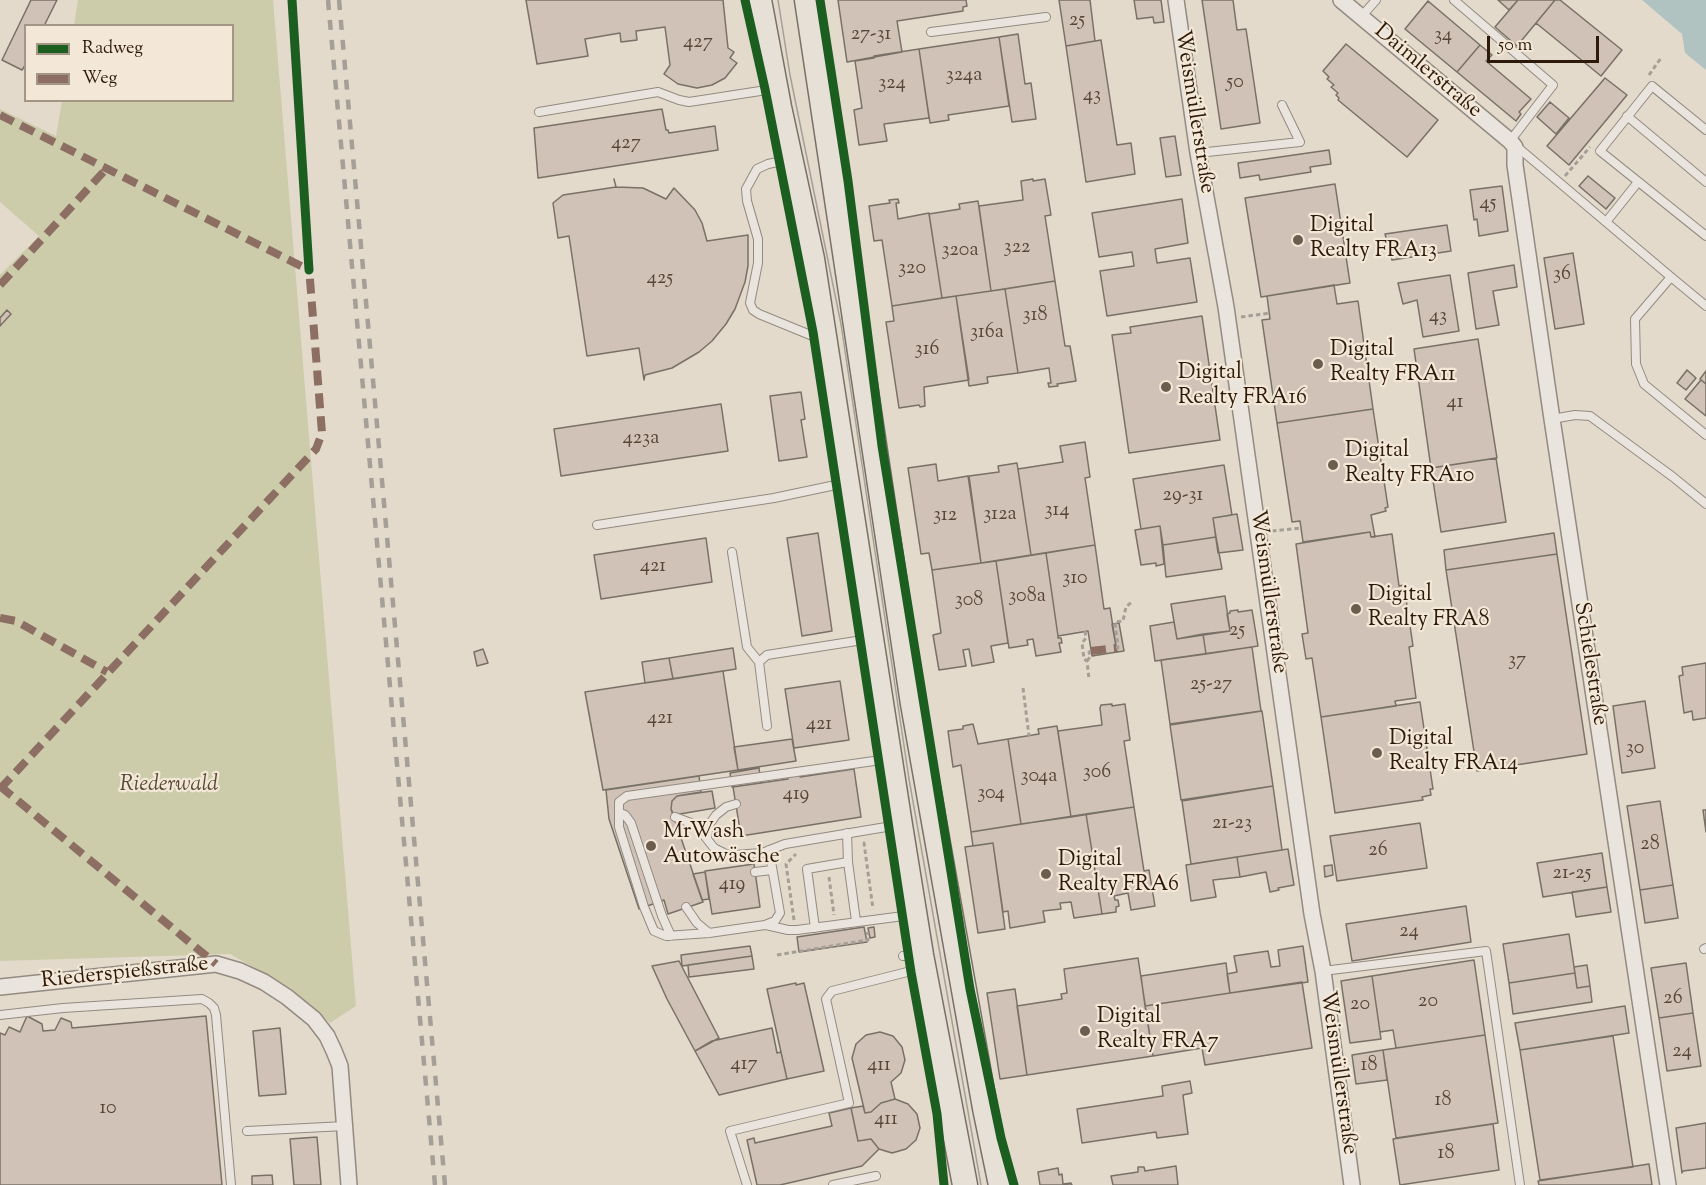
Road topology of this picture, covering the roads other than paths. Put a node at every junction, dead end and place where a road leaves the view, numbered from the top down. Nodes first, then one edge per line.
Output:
1 (797, 0) edge
2 (807, 0) edge
3 (1176, 0) edge
4 (1341, 0) edge
5 (1376, 0) edge
6 (1454, 0) edge
7 (760, 2) edge
8 (1046, 17) dead end
9 (1361, 17) junction
10 (931, 32) dead end
11 (812, 36) junction
12 (775, 89) junction
13 (1282, 105) dead end
14 (539, 112) dead end
15 (1627, 116) junction
16 (1706, 130) edge
17 (1512, 142) junction
18 (1198, 153) junction
19 (791, 160) junction
20 (1638, 182) junction
21 (1706, 182) edge
22 (1606, 222) junction
23 (1706, 236) edge
24 (1671, 278) junction
25 (1706, 306) edge
26 (824, 341) junction
27 (1552, 419) junction
28 (1706, 435) edge
29 (846, 482) junction
30 (1706, 504) edge
31 (597, 525) dead end
32 (732, 552) dead end
33 (870, 638) junction
34 (759, 662) junction
35 (767, 726) dead end
36 (889, 759) junction
37 (736, 804) dead end
38 (620, 813) junction
39 (675, 817) dead end
40 (900, 825) junction
41 (847, 833) junction
42 (707, 837) junction
43 (769, 850) junction
44 (848, 862) junction
45 (772, 870) junction
46 (755, 872) dead end
47 (686, 907) dead end
48 (915, 914) junction
49 (856, 921) junction
50 (765, 925) junction
51 (815, 928) junction
52 (708, 933) junction
53 (671, 936) junction
54 (916, 960) junction
55 (1323, 971) junction
56 (0, 987) edge
57 (0, 1015) edge
58 (345, 1126) junction
59 (247, 1131) dead end
60 (876, 1176) dead end
61 (231, 1185) edge
62 (349, 1185) edge
63 (747, 1185) edge
64 (833, 1185) edge
65 (965, 1185) edge
66 (1001, 1185) edge
67 (1352, 1185) edge
68 (1520, 1185) edge
69 (1668, 1185) edge

1 - 11 main road
2 - 11 main road
3 - 18 street, Weismüllerstraße
4 - 9 street, Daimlerstraße
5 - 9 lane
6 - 17 lane
7 - 12 main road
8 - 10 lane
9 - 17 street, Daimlerstraße
11 - 66 main road
12 - 14 lane
12 - 19 main road
13 - 18 lane
15 - 16 lane
15 - 20 lane
15 - 21 lane
17 - 22 lane
17 - 27 street, Schielestraße
18 - 55 street, Weismüllerstraße
19 - 26 main road
19 - 26 lane
20 - 22 lane
20 - 23 lane
22 - 24 lane
24 - 25 lane
24 - 28 lane
26 - 29 main road
27 - 30 lane
27 - 69 street, Schielestraße
29 - 31 lane
29 - 33 main road
32 - 34 lane
33 - 34 lane
33 - 36 main road
34 - 35 lane
36 - 38 lane
36 - 40 main road
37 - 42 lane
38 - 53 lane
38 - 53 lane
39 - 42 lane
40 - 41 lane
40 - 48 main road
41 - 43 lane
41 - 44 lane
42 - 43 lane
43 - 45 lane
44 - 49 lane
44 - 51 lane
45 - 46 lane
45 - 50 lane
47 - 52 lane
48 - 49 lane
48 - 54 main road
49 - 51 lane
50 - 51 lane
50 - 52 lane
52 - 53 lane
54 - 63 lane
54 - 65 main road
55 - 67 street, Weismüllerstraße
55 - 68 lane
56 - 58 street, Riederspießstraße
57 - 61 lane
58 - 59 lane
58 - 62 street, Riederspießstraße
60 - 64 lane

